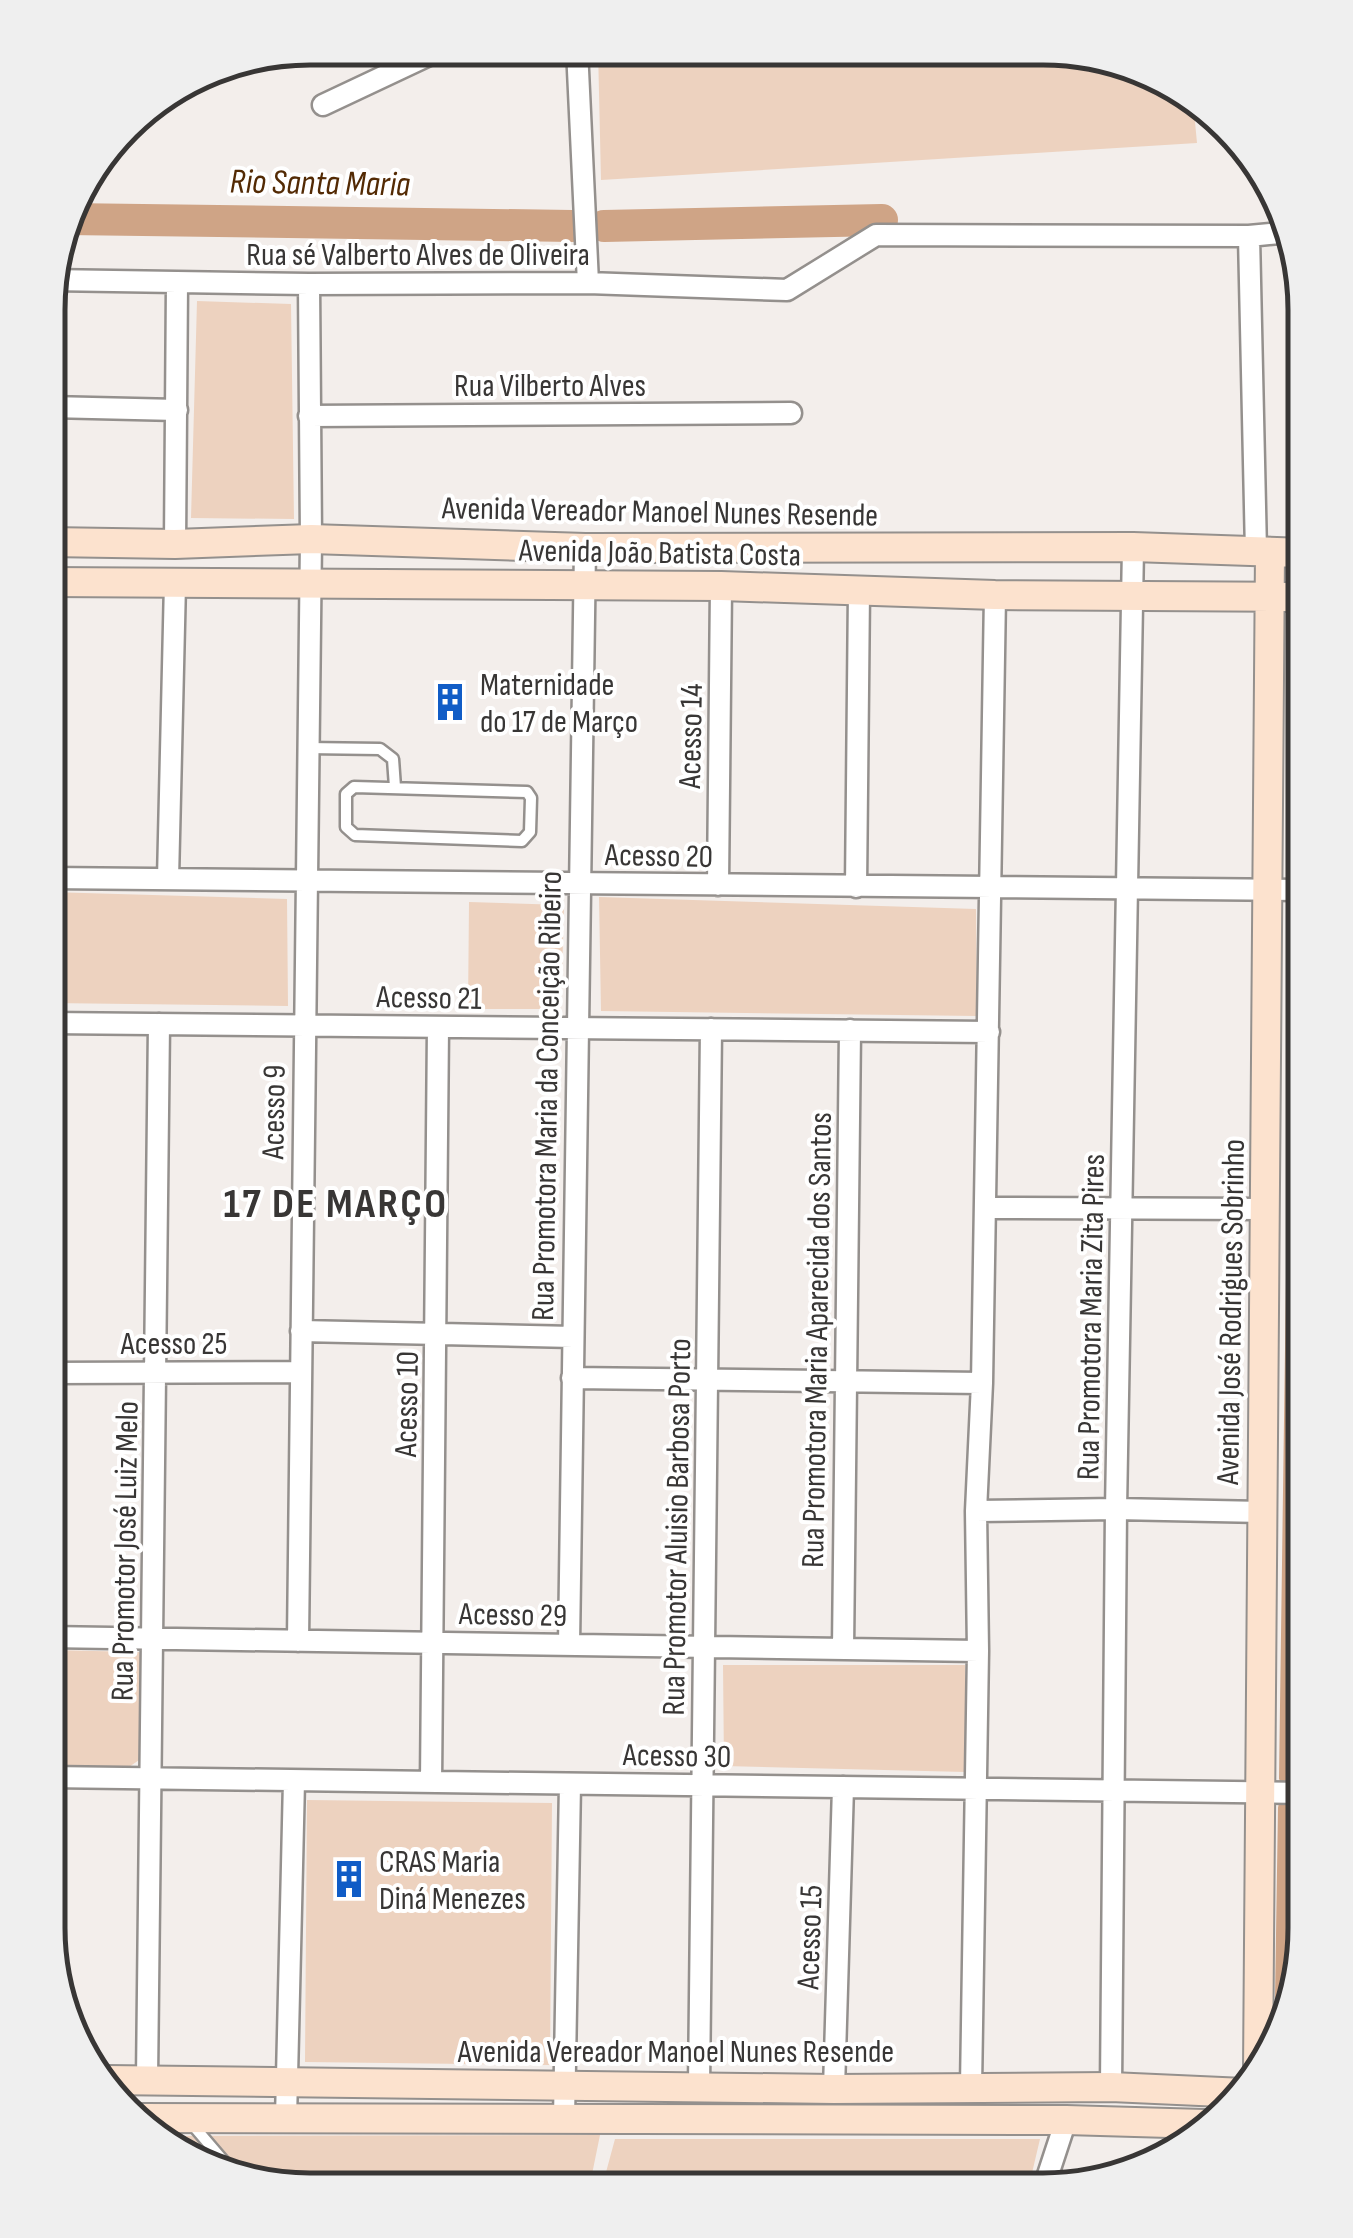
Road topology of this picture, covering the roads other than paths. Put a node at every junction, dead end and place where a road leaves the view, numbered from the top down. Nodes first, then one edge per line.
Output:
1 (405, 66) edge
2 (579, 66) edge
3 (323, 104) dead end
4 (1276, 233) edge
5 (1249, 236) junction
6 (67, 280) edge
7 (177, 282) junction
8 (588, 283) junction
9 (309, 284) junction
10 (65, 407) edge
11 (177, 410) junction
12 (790, 413) dead end
13 (310, 416) junction
14 (311, 540) junction
15 (65, 542) edge
16 (175, 544) junction
17 (1133, 547) junction
18 (584, 548) junction
19 (1263, 552) junction
20 (1288, 553) edge
21 (65, 582) edge
22 (174, 583) junction
23 (308, 583) junction
24 (586, 585) junction
25 (721, 586) junction
26 (859, 590) junction
27 (994, 595) junction
28 (1132, 595) junction
29 (1269, 596) junction
30 (1288, 597) edge
31 (306, 748) junction
32 (395, 786) junction
33 (65, 878) edge
34 (168, 880) junction
35 (305, 881) junction
36 (578, 884) junction
37 (718, 885) junction
38 (856, 887) junction
39 (992, 888) junction
40 (1128, 890) junction
41 (1268, 890) junction
42 (1288, 890) edge
43 (65, 1023) edge
44 (159, 1024) junction
45 (304, 1026) junction
46 (438, 1026) junction
47 (576, 1028) junction
48 (711, 1029) junction
49 (850, 1030) junction
50 (988, 1032) junction
51 (984, 1208) junction
52 (1124, 1208) junction
53 (1266, 1209) junction
54 (301, 1331) junction
55 (437, 1334) junction
56 (573, 1337) junction
57 (300, 1372) junction
58 (65, 1373) edge
59 (157, 1373) junction
60 (572, 1378) junction
61 (708, 1380) junction
62 (846, 1381) junction
63 (982, 1383) junction
64 (1116, 1508) junction
65 (976, 1511) junction
66 (1263, 1512) junction
67 (65, 1637) edge
68 (153, 1639) junction
69 (298, 1641) junction
70 (433, 1643) junction
71 (569, 1645) junction
72 (705, 1647) junction
73 (843, 1649) junction
74 (978, 1651) junction
75 (65, 1777) edge
76 (151, 1778) junction
77 (294, 1781) junction
78 (431, 1782) junction
79 (570, 1784) junction
80 (703, 1785) junction
81 (843, 1787) junction
82 (976, 1789) junction
83 (1116, 1790) junction
84 (1259, 1792) junction
85 (1287, 1793) edge
86 (1258, 2045) edge
87 (127, 2080) edge
88 (287, 2082) junction
89 (564, 2085) junction
90 (698, 2086) junction
91 (971, 2087) junction
92 (1112, 2087) junction
93 (834, 2089) junction
94 (1220, 2097) edge
95 (157, 2118) edge
96 (186, 2119) junction
97 (286, 2119) junction
98 (564, 2119) junction
99 (1066, 2120) junction
100 (1190, 2124) edge
101 (218, 2155) edge
102 (1049, 2173) edge

1 - 3 street
2 - 8 street
4 - 5 street
5 - 8 street, Rua sé Valberto Alves de Oliveira
5 - 19 street
6 - 7 street, Rua sé Valberto Alves de Oliveira
7 - 9 street, Rua sé Valberto Alves de Oliveira
7 - 11 street
8 - 9 street, Rua sé Valberto Alves de Oliveira
9 - 13 street, Acesso 9
10 - 11 street
11 - 16 street
12 - 13 street, Rua Vilberto Alves
13 - 14 street, Acesso 9
14 - 16 street, Avenida Vereador Manoel Nunes Resende
14 - 18 street, Avenida Vereador Manoel Nunes Resende
14 - 23 street, Acesso 9
15 - 16 street, Avenida Vereador Manoel Nunes Resende
17 - 18 street, Avenida Vereador Manoel Nunes Resende
17 - 19 street, Avenida Vereador Manoel Nunes Resende
17 - 28 street, Rua Promotora Maria Zita Pires
18 - 24 street, Rua Promotora Maria da Conceição Ribeiro
19 - 20 street, Avenida Vereador Manoel Nunes Resende
19 - 29 street, Avenida José Rodrigues Sobrinho
21 - 22 street, Avenida João Batista Costa
22 - 23 street, Avenida João Batista Costa
22 - 34 street
23 - 24 street, Avenida João Batista Costa
23 - 31 street, Acesso 9
24 - 25 street, Avenida João Batista Costa
24 - 36 street, Rua Promotora Maria da Conceição Ribeiro
25 - 26 street, Avenida João Batista Costa
25 - 37 street, Acesso 14
26 - 27 street, Avenida João Batista Costa
26 - 38 street
27 - 28 street, Avenida João Batista Costa
27 - 39 street
28 - 29 street, Avenida João Batista Costa
28 - 40 street, Rua Promotora Maria Zita Pires
29 - 30 street, Avenida João Batista Costa
29 - 41 street, Avenida José Rodrigues Sobrinho
31 - 32 lane
31 - 35 street, Acesso 9
32 - 32 lane
33 - 34 street, Acesso 20
34 - 35 street, Acesso 20
35 - 36 street, Acesso 20
35 - 45 street, Acesso 9
36 - 37 street, Acesso 20
36 - 47 street, Rua Promotora Maria da Conceição Ribeiro
37 - 38 street, Acesso 20
38 - 39 street, Acesso 20
39 - 40 street, Acesso 20
39 - 50 street
40 - 41 street, Acesso 20
40 - 52 street, Rua Promotora Maria Zita Pires
41 - 42 street, Acesso 20
41 - 53 street, Avenida José Rodrigues Sobrinho
43 - 44 street, Acesso 21
44 - 45 street, Acesso 21
44 - 59 street, Rua Promotor José Luiz Melo
45 - 46 street, Acesso 21
45 - 54 street, Acesso 9
46 - 47 street, Acesso 21
46 - 55 street, Acesso 10
47 - 48 street, Acesso 21
47 - 56 street, Rua Promotora Maria da Conceição Ribeiro
48 - 49 street, Acesso 21
48 - 61 street, Rua Promotor Aluisio Barbosa Porto
49 - 50 street, Acesso 21
49 - 62 street, Rua Promotora Maria Aparecida dos Santos
50 - 51 street
51 - 52 street
51 - 63 street
52 - 53 street
52 - 64 street, Rua Promotora Maria Zita Pires
53 - 66 street, Avenida José Rodrigues Sobrinho
54 - 55 street
54 - 57 street, Acesso 9
55 - 56 street
55 - 70 street, Acesso 10
56 - 60 street, Rua Promotora Maria da Conceição Ribeiro
57 - 59 street, Acesso 25
57 - 69 street, Acesso 9
58 - 59 street, Acesso 25
59 - 68 street, Rua Promotor José Luiz Melo
60 - 61 street
60 - 71 street, Rua Promotora Maria da Conceição Ribeiro
61 - 62 street
61 - 72 street, Rua Promotor Aluisio Barbosa Porto
62 - 63 street
62 - 73 street, Rua Promotora Maria Aparecida dos Santos
63 - 65 street
64 - 65 street
64 - 66 street
64 - 83 street, Rua Promotora Maria Zita Pires
65 - 74 street
66 - 84 street, Avenida José Rodrigues Sobrinho
67 - 68 street, Acesso 29
68 - 69 street, Acesso 29
68 - 76 street, Rua Promotor José Luiz Melo
69 - 70 street, Acesso 29
70 - 71 street, Acesso 29
70 - 78 street, Acesso 10
71 - 72 street, Acesso 29
72 - 73 street, Acesso 29
72 - 80 street, Rua Promotor Aluisio Barbosa Porto
73 - 74 street, Acesso 29
74 - 82 street
75 - 76 street, Acesso 30
76 - 77 street, Acesso 30
76 - 87 street, Rua Promotor José Luiz Melo
77 - 78 street, Acesso 30
77 - 88 street
78 - 79 street, Acesso 30
79 - 80 street, Acesso 30
79 - 89 street
80 - 81 street, Acesso 30
80 - 90 street, Rua Promotor Aluisio Barbosa Porto
81 - 82 street, Acesso 30
81 - 93 street, Acesso 15
82 - 83 street, Acesso 30
82 - 91 street
83 - 84 street, Acesso 30
83 - 92 street, Rua Promotora Maria Zita Pires
84 - 85 street, Acesso 30
84 - 86 street, Avenida José Rodrigues Sobrinho
87 - 88 street, Avenida Vereador Manoel Nunes Resende
88 - 89 street, Avenida Vereador Manoel Nunes Resende
88 - 97 street
89 - 90 street, Avenida Vereador Manoel Nunes Resende
89 - 98 street
90 - 93 street, Avenida Vereador Manoel Nunes Resende
91 - 92 street, Avenida Vereador Manoel Nunes Resende
91 - 93 street, Avenida Vereador Manoel Nunes Resende
92 - 94 street, Avenida Vereador Manoel Nunes Resende
95 - 96 street
96 - 97 street
96 - 101 lane
97 - 98 street
98 - 99 street
99 - 100 street
99 - 102 street

